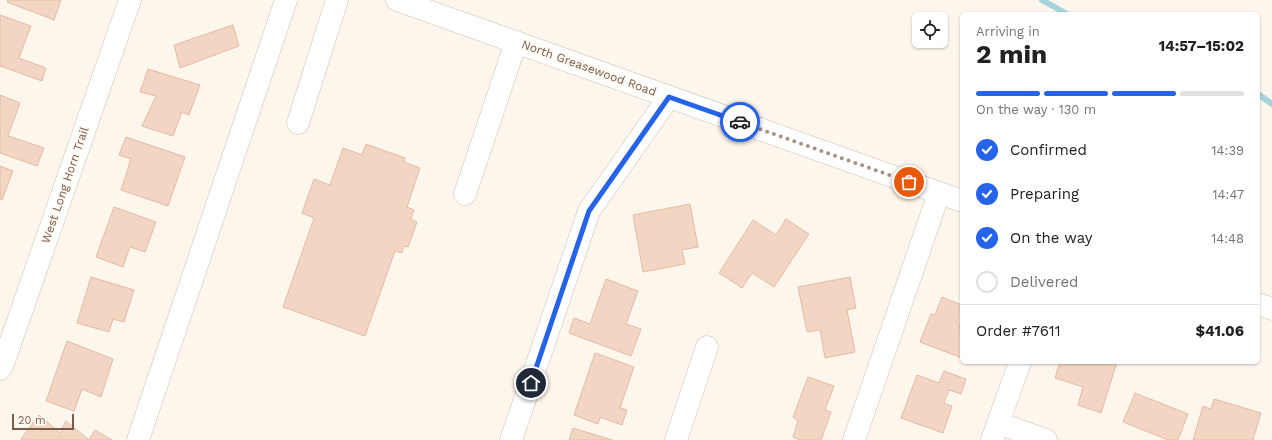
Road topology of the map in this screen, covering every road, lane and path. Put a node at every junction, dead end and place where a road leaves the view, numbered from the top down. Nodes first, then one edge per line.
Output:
1 (130, 0) edge
2 (286, 0) edge
3 (337, 0) edge
4 (397, 0) edge
5 (516, 42) junction
6 (669, 97) junction
7 (298, 123) dead end
8 (938, 193) junction
9 (464, 194) dead end
10 (960, 200) edge
11 (1260, 305) edge
12 (1272, 309) edge
13 (708, 347) dead end
14 (1019, 364) edge
15 (0, 369) edge
16 (995, 432) edge
17 (138, 440) edge
18 (511, 440) edge
19 (676, 440) edge
20 (854, 440) edge
21 (1046, 440) edge

1 - 15 street, West Long Horn Trail
2 - 17 street
3 - 7 street
4 - 5 street, North Greasewood Road
5 - 6 street, North Greasewood Road
5 - 9 street
6 - 8 street, North Greasewood Road
6 - 18 street
8 - 10 street, North Greasewood Road
8 - 20 street
11 - 12 street
13 - 19 street
14 - 16 street
16 - 21 street

